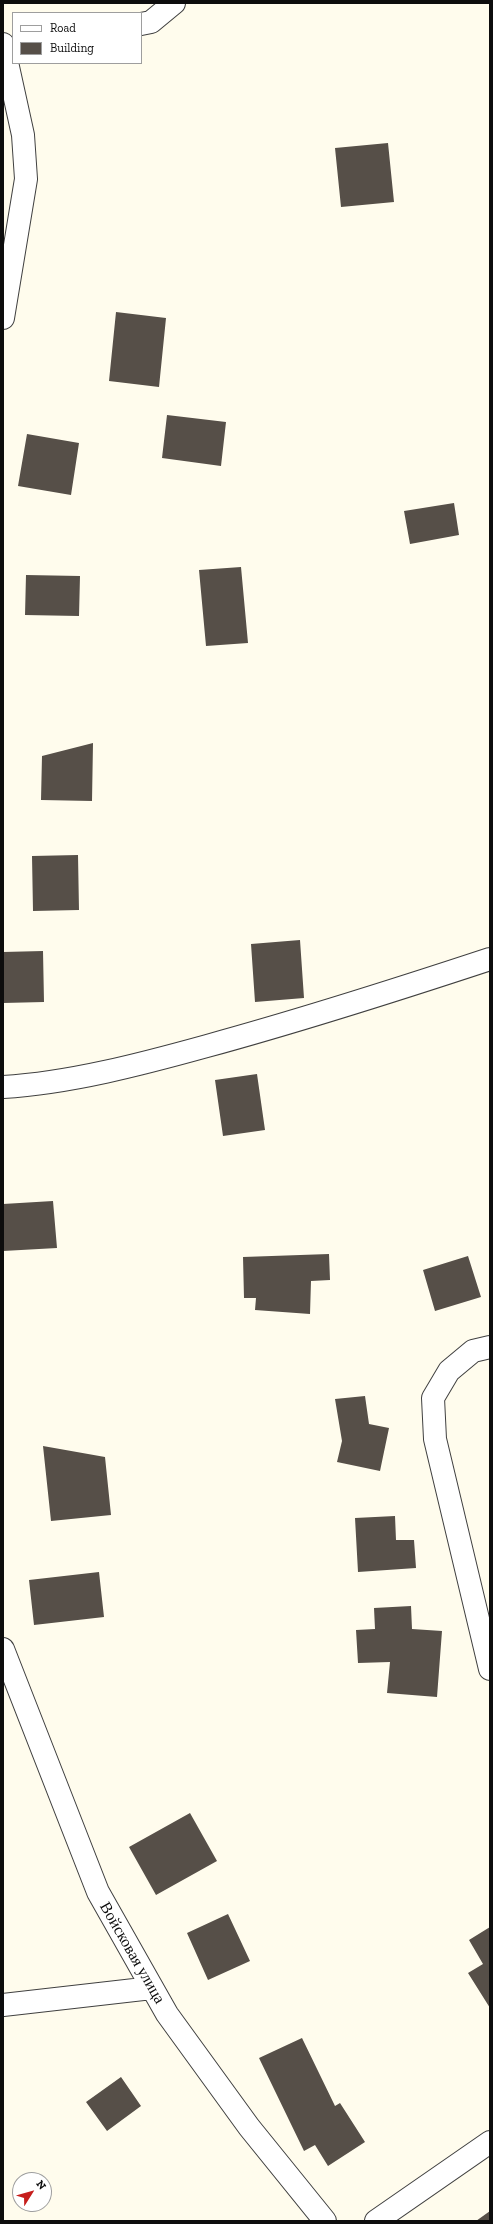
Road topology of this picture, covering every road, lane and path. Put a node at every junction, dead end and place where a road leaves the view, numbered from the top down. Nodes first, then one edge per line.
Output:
1 (174, 3) edge
2 (142, 24) edge
3 (7, 47) edge
4 (3, 318) edge
5 (490, 959) edge
6 (3, 1087) edge
7 (490, 1347) edge
8 (3, 1649) edge
9 (490, 1669) edge
10 (152, 1988) junction
11 (3, 2005) edge
12 (490, 2142) edge
13 (326, 2221) edge
14 (376, 2221) edge

1 - 2 street
3 - 4 street
5 - 6 street
7 - 9 street
8 - 10 street, Войсковая улица
10 - 11 street
10 - 13 street, Войсковая улица
12 - 14 street

